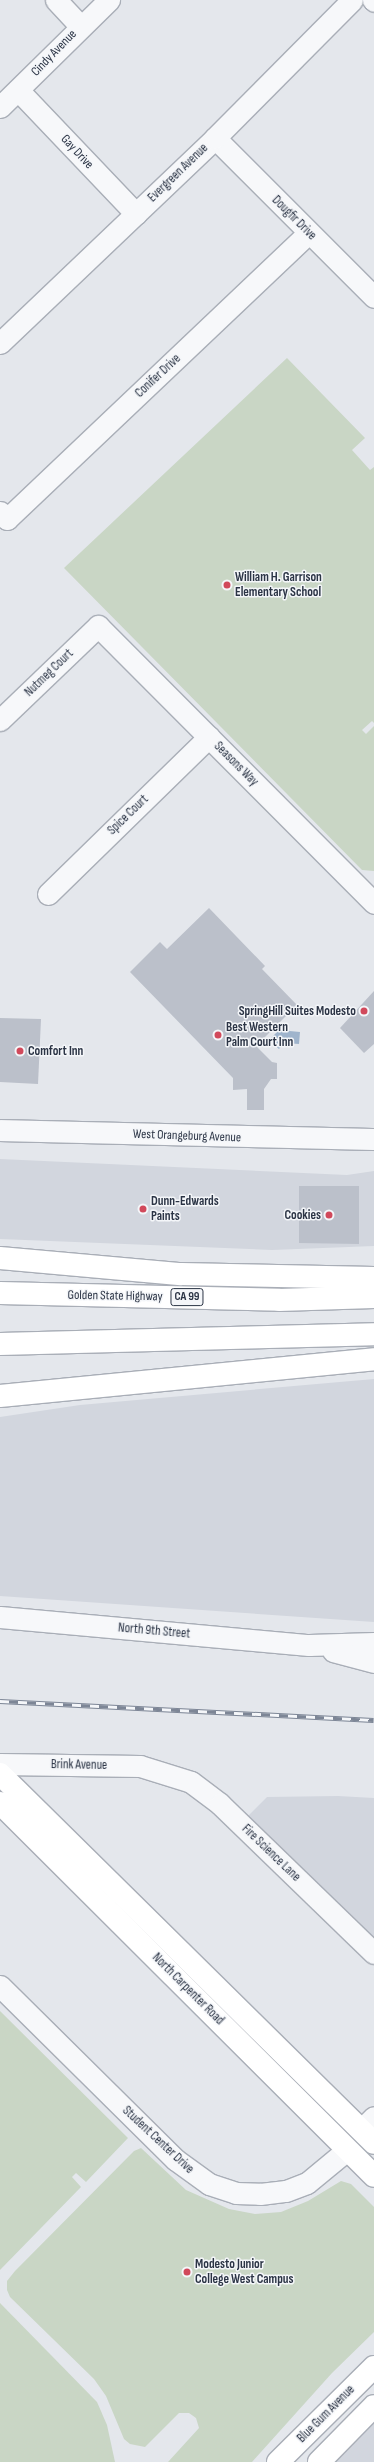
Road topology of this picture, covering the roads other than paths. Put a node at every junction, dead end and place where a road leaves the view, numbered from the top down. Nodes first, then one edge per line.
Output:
1 (56, 0) edge
2 (109, 0) edge
3 (352, 0) edge
4 (80, 26) junction
5 (18, 90) junction
6 (0, 107) edge
7 (215, 138) junction
8 (136, 214) junction
9 (308, 233) junction
10 (374, 297) edge
11 (0, 342) edge
12 (3, 515) edge
13 (98, 626) joint
14 (0, 720) edge
15 (209, 737) junction
16 (48, 894) dead end
17 (374, 903) edge
18 (0, 1130) edge
19 (374, 1139) edge
20 (0, 1258) edge
21 (374, 1278) edge
22 (0, 1293) edge
23 (374, 1297) edge
24 (374, 1334) edge
25 (0, 1344) edge
26 (374, 1359) edge
27 (0, 1396) edge
28 (0, 1617) edge
29 (374, 1643) edge
30 (309, 1645) junction
31 (374, 1662) edge
32 (0, 1764) edge
33 (158, 1770) joint
34 (0, 1774) edge
35 (2, 1804) edge
36 (374, 1953) edge
37 (0, 1986) edge
38 (370, 2130) edge
39 (347, 2150) junction
40 (374, 2176) edge
41 (374, 2190) edge
42 (374, 2361) edge
43 (374, 2367) edge
44 (343, 2397) junction
45 (374, 2406) edge
46 (278, 2462) edge
47 (319, 2462) edge

1 - 4 street
2 - 4 street, Cindy Avenue
3 - 7 street, Evergreen Avenue
4 - 5 street, Cindy Avenue
5 - 6 street, Cindy Avenue
5 - 8 street, Gay Drive
7 - 8 street, Evergreen Avenue
7 - 9 street, Dougfir Drive
8 - 11 street, Evergreen Avenue
9 - 10 street, Dougfir Drive
9 - 12 street, Conifer Drive
13 - 14 street, Nutmeg Court
13 - 15 street, Seasons Way
15 - 16 street, Spice Court
15 - 17 street, Seasons Way
18 - 19 street, West Orangeburg Avenue
20 - 21 main road
22 - 23 main road, Golden State Highway / CA 99
24 - 25 main road
26 - 27 main road
28 - 30 street, North 9th Street
29 - 30 street, North 9th Street
30 - 31 street, North 9th Street
32 - 33 street, Brink Avenue
33 - 36 street, Fire Science Lane
34 - 38 main road, North Carpenter Road
35 - 39 main road, North Carpenter Road
37 - 39 street, Student Center Drive
39 - 40 main road, North Carpenter Road
39 - 41 main road
42 - 44 main road
43 - 44 main road, Blue Gum Avenue
44 - 46 main road, Blue Gum Avenue
45 - 47 main road

